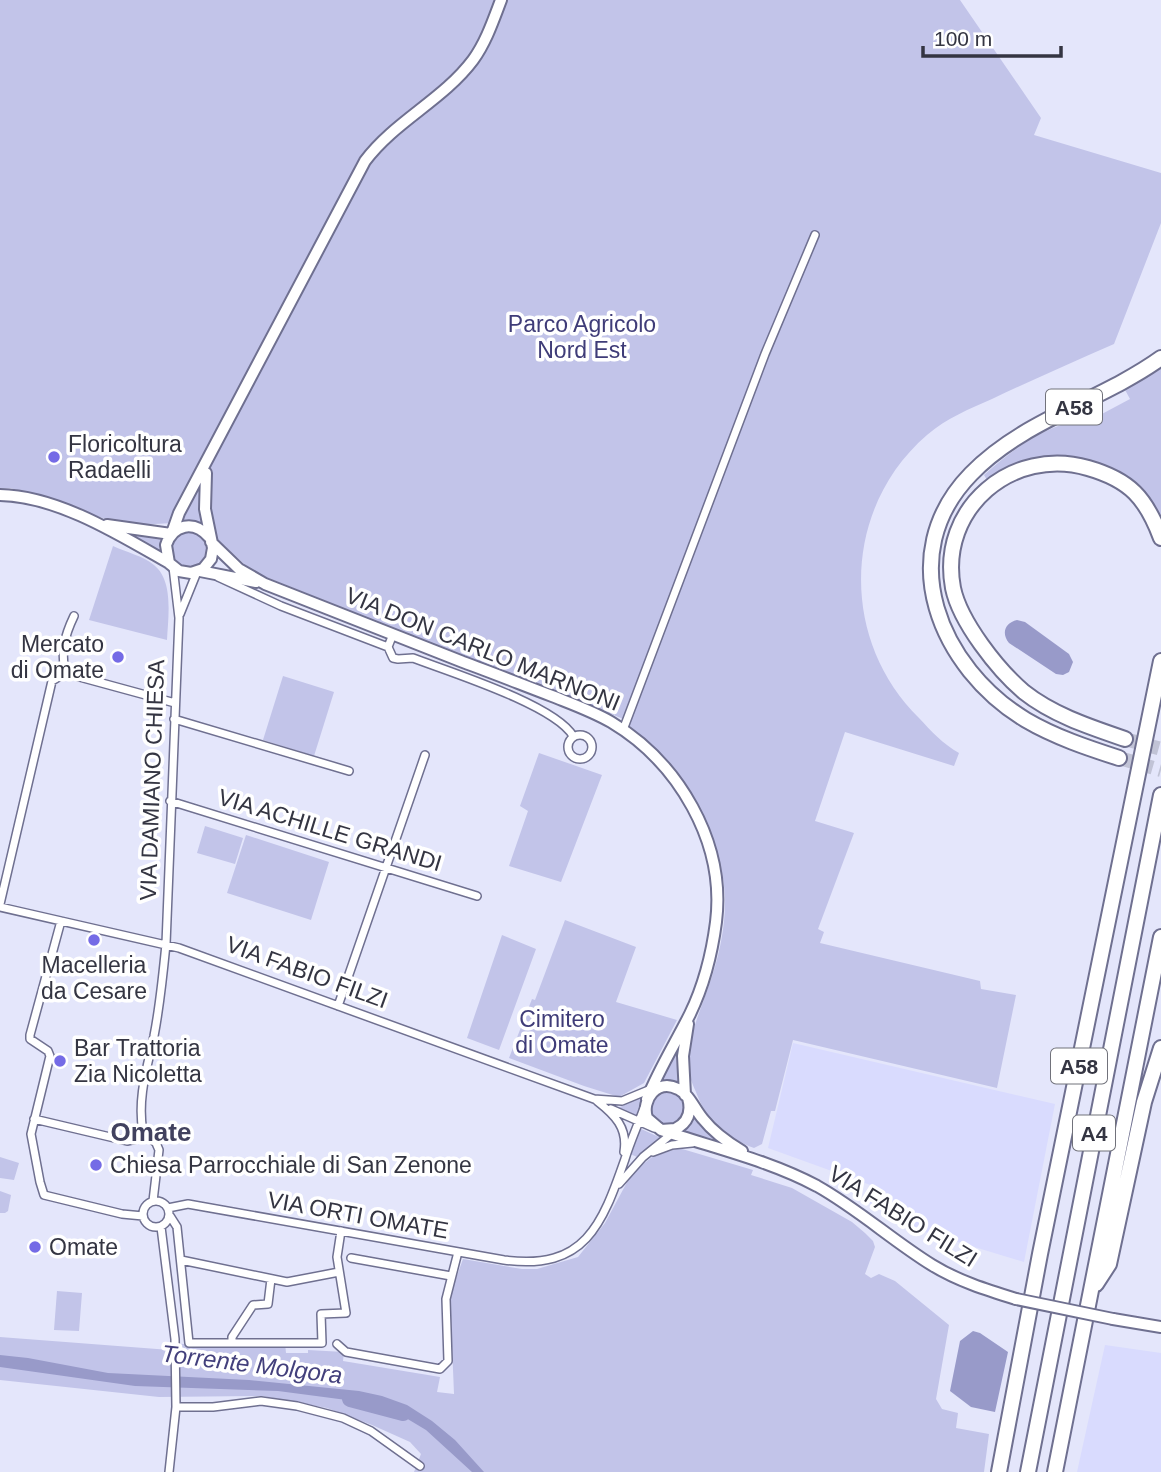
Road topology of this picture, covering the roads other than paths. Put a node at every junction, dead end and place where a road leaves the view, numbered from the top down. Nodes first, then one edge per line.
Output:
1 (500, 0) edge
2 (816, 235) dead end
3 (1161, 358) edge
4 (208, 463) junction
5 (191, 492) junction
6 (0, 495) edge
7 (206, 514) junction
8 (97, 523) junction
9 (171, 534) junction
10 (1161, 538) edge
11 (210, 539) junction
12 (171, 565) junction
13 (199, 571) junction
14 (214, 575) junction
15 (265, 584) junction
16 (74, 616) dead end
17 (179, 618) junction
18 (393, 634) junction
19 (388, 647) junction
20 (1161, 661) edge
21 (65, 673) junction
22 (175, 702) junction
23 (174, 719) junction
24 (623, 730) junction
25 (573, 736) dead end
26 (1125, 739) tunnel mouth
27 (425, 755) dead end
28 (1119, 758) tunnel mouth
29 (349, 771) dead end
30 (1161, 795) edge
31 (170, 801) junction
32 (386, 867) junction
33 (477, 896) dead end
34 (0, 906) edge
35 (61, 921) junction
36 (1161, 937) edge
37 (166, 944) junction
38 (338, 1006) junction
39 (691, 1011) junction
40 (1161, 1048) edge
41 (652, 1095) junction
42 (687, 1097) junction
43 (597, 1102) junction
44 (34, 1119) junction
45 (639, 1123) junction
46 (667, 1130) junction
47 (143, 1132) junction
48 (698, 1143) junction
49 (643, 1157) junction
50 (756, 1159) junction
51 (622, 1167) junction
52 (614, 1191) junction
53 (153, 1201) junction
54 (169, 1212) junction
55 (143, 1216) junction
56 (161, 1227) junction
57 (341, 1231) junction
58 (458, 1252) junction
59 (351, 1258) dead end
60 (181, 1260) junction
61 (339, 1272) junction
62 (451, 1276) junction
63 (271, 1279) junction
64 (1091, 1290) junction
65 (1161, 1327) edge
66 (232, 1343) junction
67 (337, 1344) dead end
68 (176, 1403) junction
69 (420, 1466) dead end
70 (169, 1472) edge
71 (999, 1472) edge
72 (1028, 1472) edge
73 (1055, 1472) edge

1 - 4 street
2 - 24 street
3 - 28 highway, A58
4 - 5 street
4 - 7 street
5 - 7 street
5 - 9 street
6 - 8 street
7 - 11 street
8 - 9 street
8 - 12 street
9 - 11 street
9 - 12 street
10 - 26 highway
11 - 13 street
11 - 15 street
12 - 13 street
12 - 17 street, VIA DAMIANO CHIESA
13 - 14 street
13 - 17 street, VIA DAMIANO CHIESA
14 - 15 street
14 - 19 street
15 - 18 street, VIA DON CARLO MARNONI
16 - 21 street
17 - 22 street, VIA DAMIANO CHIESA
18 - 19 street
18 - 24 street, VIA DON CARLO MARNONI
19 - 25 street
20 - 71 highway, A58
21 - 22 street
21 - 34 street
22 - 23 street, VIA DAMIANO CHIESA
23 - 29 street
23 - 31 street, VIA DAMIANO CHIESA
24 - 39 street, VIA DON CARLO MARNONI
27 - 32 street
30 - 72 highway, A4
31 - 32 street, VIA ACHILLE GRANDI
31 - 37 street, VIA DAMIANO CHIESA
32 - 33 street, VIA ACHILLE GRANDI
32 - 38 street
34 - 35 street, VIA FABIO FILZI
35 - 37 street, VIA FABIO FILZI
35 - 44 street
36 - 64 highway, A4
37 - 38 street, VIA FABIO FILZI
37 - 47 street, VIA DAMIANO CHIESA
38 - 43 street, VIA FABIO FILZI
39 - 41 street, VIA DON CARLO MARNONI
39 - 42 street, VIA DON CARLO MARNONI
40 - 64 highway
41 - 42 street
41 - 43 street, VIA FABIO FILZI
41 - 45 street, VIA ORTI OMATE
41 - 46 street
42 - 46 street
42 - 50 street, VIA FABIO FILZI
43 - 45 street, VIA FABIO FILZI
43 - 51 street
44 - 47 street
44 - 55 street
45 - 46 street, VIA FABIO FILZI
45 - 51 street, VIA ORTI OMATE
46 - 48 street, VIA FABIO FILZI
46 - 49 street, VIA ORTI OMATE
47 - 53 street
48 - 49 street, VIA ORTI OMATE
48 - 50 street, VIA FABIO FILZI
49 - 52 street, VIA ORTI OMATE
50 - 65 street, VIA FABIO FILZI, bridge
51 - 52 street, VIA ORTI OMATE
52 - 58 street, VIA ORTI OMATE
53 - 54 street
53 - 55 street
54 - 56 street
54 - 57 street, VIA ORTI OMATE
54 - 60 street
55 - 56 street
56 - 68 street
57 - 58 street, VIA ORTI OMATE
57 - 61 street
58 - 62 street, VIA ORTI OMATE
59 - 62 street, VIA ORTI OMATE
60 - 63 street
60 - 66 street
61 - 63 street
61 - 66 street
62 - 67 street, VIA ORTI OMATE
63 - 66 street
64 - 73 highway, A4
68 - 69 street
68 - 70 street

